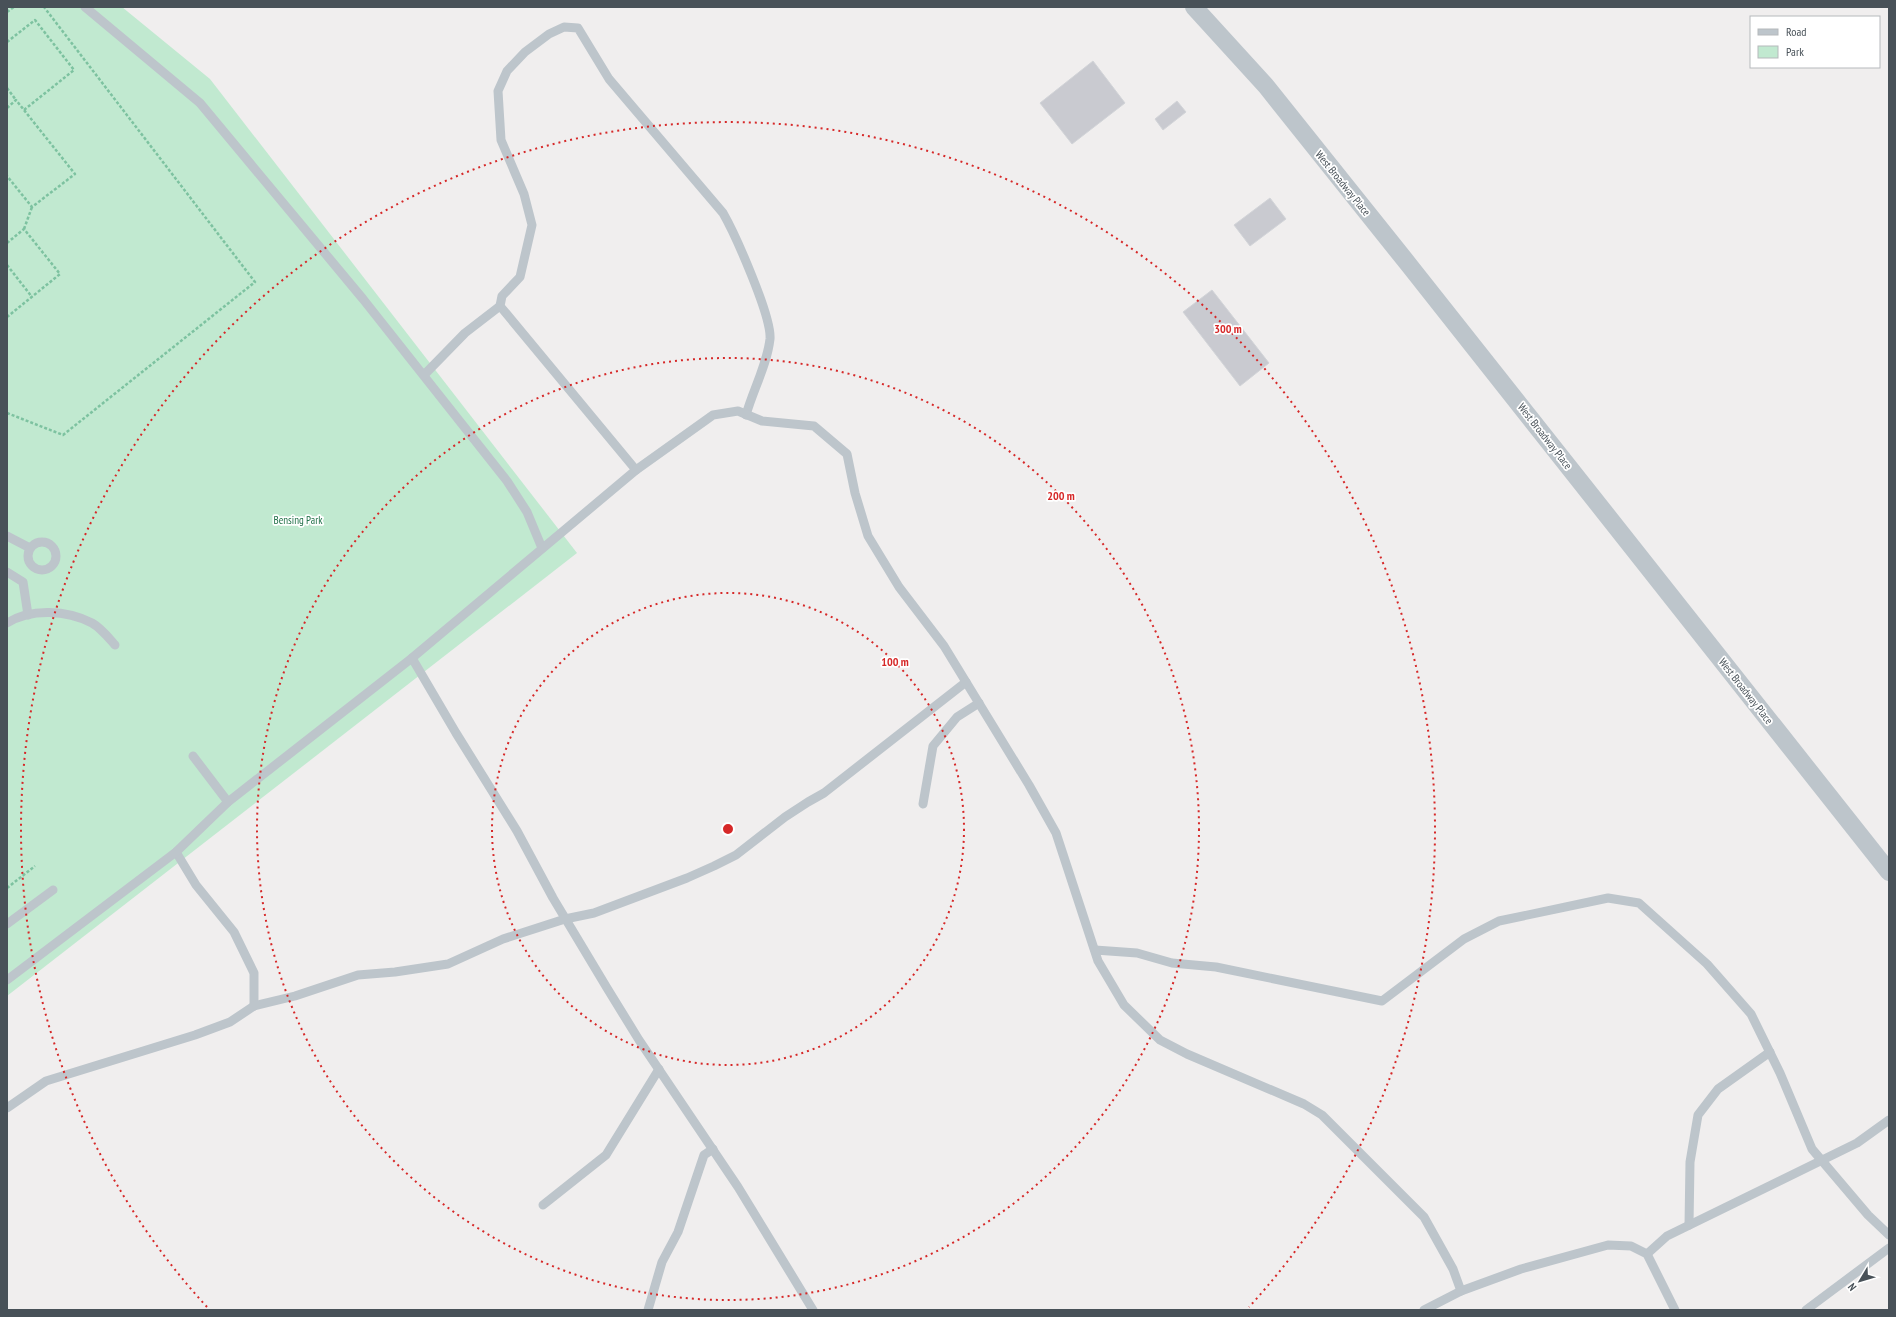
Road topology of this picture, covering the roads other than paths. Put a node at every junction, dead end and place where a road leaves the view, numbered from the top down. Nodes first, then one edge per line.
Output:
1 (85, 7) edge
2 (1194, 7) edge
3 (500, 306) junction
4 (424, 375) junction
5 (746, 415) junction
6 (636, 470) junction
7 (7, 536) edge
8 (30, 548) dead end
9 (542, 548) junction
10 (7, 572) edge
11 (28, 615) junction
12 (7, 623) edge
13 (114, 645) dead end
14 (412, 658) junction
15 (966, 682) junction
16 (979, 703) junction
17 (193, 756) dead end
18 (228, 802) junction
19 (923, 804) dead end
20 (176, 852) junction
21 (1889, 872) edge
22 (52, 890) dead end
23 (565, 919) junction
24 (7, 924) edge
25 (1094, 950) junction
26 (7, 980) edge
27 (254, 1006) junction
28 (1770, 1052) junction
29 (659, 1069) junction
30 (7, 1108) edge
31 (1889, 1120) edge
32 (713, 1149) junction
33 (1822, 1160) junction
34 (543, 1205) dead end
35 (1689, 1225) junction
36 (1889, 1235) edge
37 (1889, 1248) edge
38 (1647, 1254) junction
39 (1461, 1291) junction
40 (1816, 1307) edge
41 (648, 1310) edge
42 (813, 1310) edge
43 (1424, 1310) edge
44 (1675, 1310) edge
45 (1806, 1310) edge

1 - 4 lane
2 - 21 street, West Broadway Place
3 - 4 lane
3 - 5 lane
3 - 6 lane
4 - 9 lane
5 - 6 lane
5 - 15 lane
6 - 9 lane
7 - 8 lane
9 - 14 lane
10 - 11 lane
11 - 12 lane
11 - 13 lane
14 - 18 lane
14 - 23 lane
15 - 16 lane
15 - 23 lane
16 - 19 lane
16 - 25 lane
17 - 18 lane
18 - 20 lane
20 - 26 lane
20 - 27 lane
22 - 24 lane
23 - 27 lane
23 - 29 lane
25 - 28 lane
25 - 39 lane
27 - 30 lane
28 - 33 lane
28 - 35 lane
29 - 32 lane
29 - 34 lane
31 - 33 lane
32 - 41 lane
32 - 42 lane
33 - 35 lane
33 - 36 lane
35 - 38 lane
37 - 40 lane
38 - 39 lane
38 - 44 lane
39 - 43 lane
40 - 45 lane

